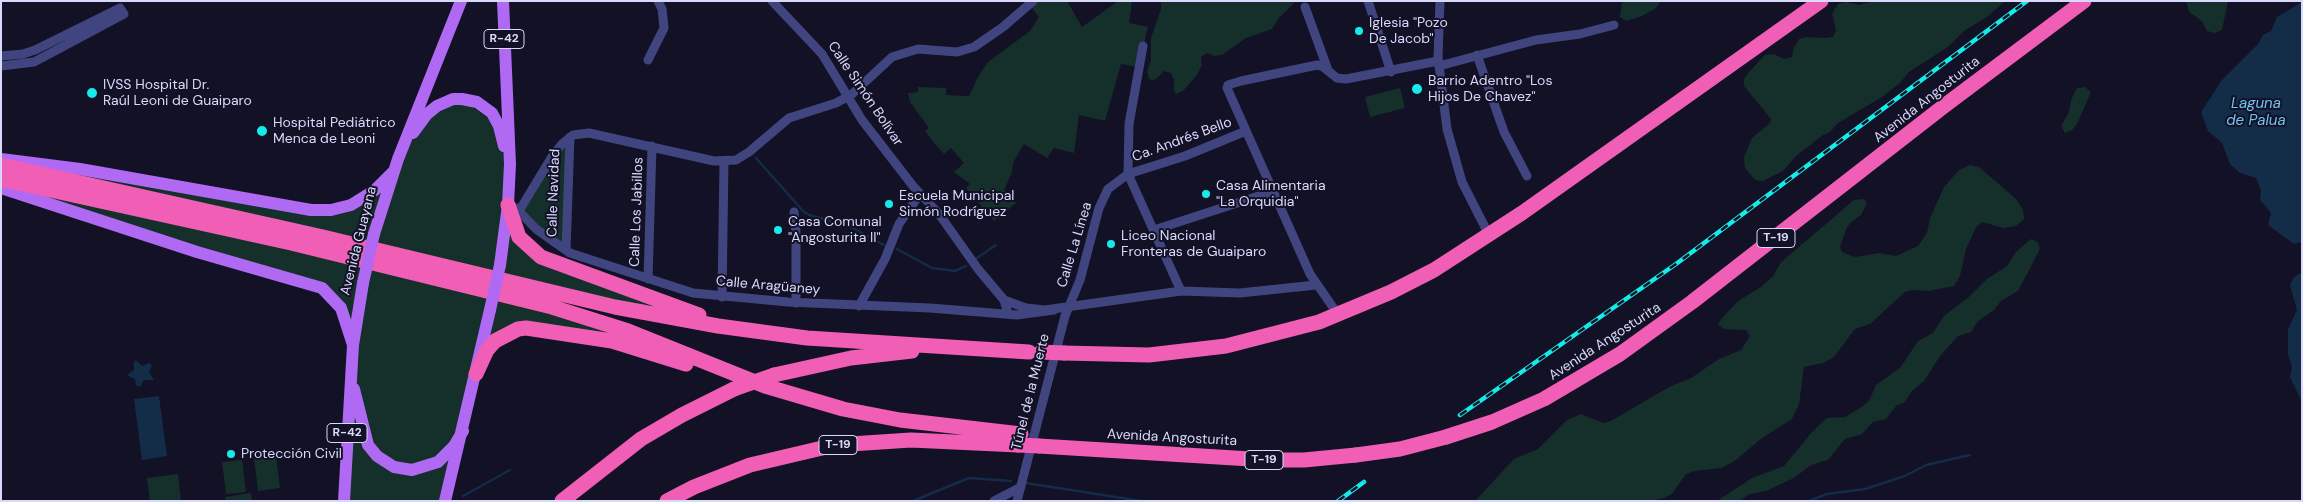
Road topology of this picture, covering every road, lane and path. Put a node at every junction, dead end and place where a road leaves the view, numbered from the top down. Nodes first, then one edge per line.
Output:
1 (461, 1) edge
2 (503, 1) edge
3 (658, 1) edge
4 (772, 1) edge
5 (1033, 1) edge
6 (1368, 1) edge
7 (1440, 1) edge
8 (1820, 1) edge
9 (2084, 1) edge
10 (1305, 7) dead end
11 (1614, 25) dead end
12 (1143, 46) dead end
13 (1477, 55) junction
14 (1, 56) edge
15 (648, 60) dead end
16 (1439, 64) junction
17 (1, 66) edge
18 (1328, 70) junction
19 (1391, 72) junction
20 (848, 96) junction
21 (1246, 131) junction
22 (570, 137) junction
23 (652, 146) junction
24 (1, 158) edge
25 (398, 159) junction
26 (724, 162) junction
27 (1, 165) edge
28 (393, 172) junction
29 (1128, 174) junction
30 (1526, 176) dead end
31 (1, 179) edge
32 (1, 188) edge
33 (1274, 191) junction
34 (920, 194) junction
35 (512, 204) junction
36 (794, 212) dead end
37 (1154, 230) junction
38 (1489, 234) junction
39 (566, 250) junction
40 (648, 280) junction
41 (1316, 285) junction
42 (1182, 291) junction
43 (722, 297) junction
44 (1004, 300) junction
45 (796, 303) junction
46 (1071, 305) junction
47 (859, 306) junction
48 (1057, 309) junction
49 (1008, 314) junction
50 (1339, 316) junction
51 (748, 331) junction
52 (353, 345) junction
53 (1035, 352) junction
54 (351, 364) junction
55 (476, 374) junction
56 (769, 381) junction
57 (463, 431) junction
58 (1020, 440) junction
59 (1018, 488) junction
60 (344, 501) edge
61 (445, 501) edge
62 (562, 501) edge
63 (668, 501) edge
64 (994, 501) edge
65 (1016, 501) edge

1 - 25 main road, Avenida Guayana / R-42
2 - 35 main road, R-42
3 - 15 street
4 - 20 street, Calle Simón Bolívar
5 - 20 street
6 - 19 street
7 - 16 street
8 - 38 highway
9 - 58 highway, Avenida Angosturita / T-19, bridge
10 - 18 street
11 - 13 street
12 - 29 street
13 - 16 street
13 - 30 street
14 - 17 street
16 - 19 street
16 - 38 street
18 - 19 street
18 - 21 street
20 - 26 street
20 - 34 street, Calle Simón Bolívar
21 - 29 street, Ca. Andrés Bello
21 - 33 street
22 - 23 street
22 - 35 street
22 - 39 street, Calle Navidad
23 - 26 street
23 - 40 street, Calle Los Jabillos
24 - 28 main road
25 - 28 main road, Avenida Guayana / R-42
25 - 35 main road
26 - 43 street
27 - 51 highway
28 - 52 main road, Avenida Guayana / R-42, bridge
29 - 37 street
29 - 46 street, Calle La Línea
31 - 56 highway
32 - 52 main road
33 - 37 street
33 - 41 street
34 - 44 street, Calle Simón Bolívar
34 - 47 street
35 - 39 street, Calle Aragüaney
35 - 51 highway
35 - 55 main road, R-42, bridge
36 - 45 street
37 - 42 street
38 - 50 highway
39 - 40 street, Calle Aragüaney
40 - 43 street, Calle Aragüaney
41 - 42 street, Calle Aragüaney
41 - 50 street
42 - 46 street, Calle Aragüaney
43 - 45 street, Calle Aragüaney
44 - 48 street
44 - 49 street
45 - 47 street, Calle Aragüaney
46 - 48 street, Calle Aragüaney
46 - 59 street, Túnel de la Muerte
47 - 49 street, Calle Aragüaney
48 - 49 street, Calle Aragüaney
48 - 59 street, Túnel de la Muerte
50 - 53 highway, bridge
51 - 53 highway
52 - 54 main road, Avenida Guayana / R-42
53 - 56 highway
54 - 57 main road
54 - 60 main road, Avenida Guayana / R-42
55 - 56 highway
55 - 57 main road, R-42
56 - 58 highway
56 - 62 highway, bridge
57 - 61 main road, R-42
58 - 63 highway, T-19
59 - 64 street
59 - 65 street

